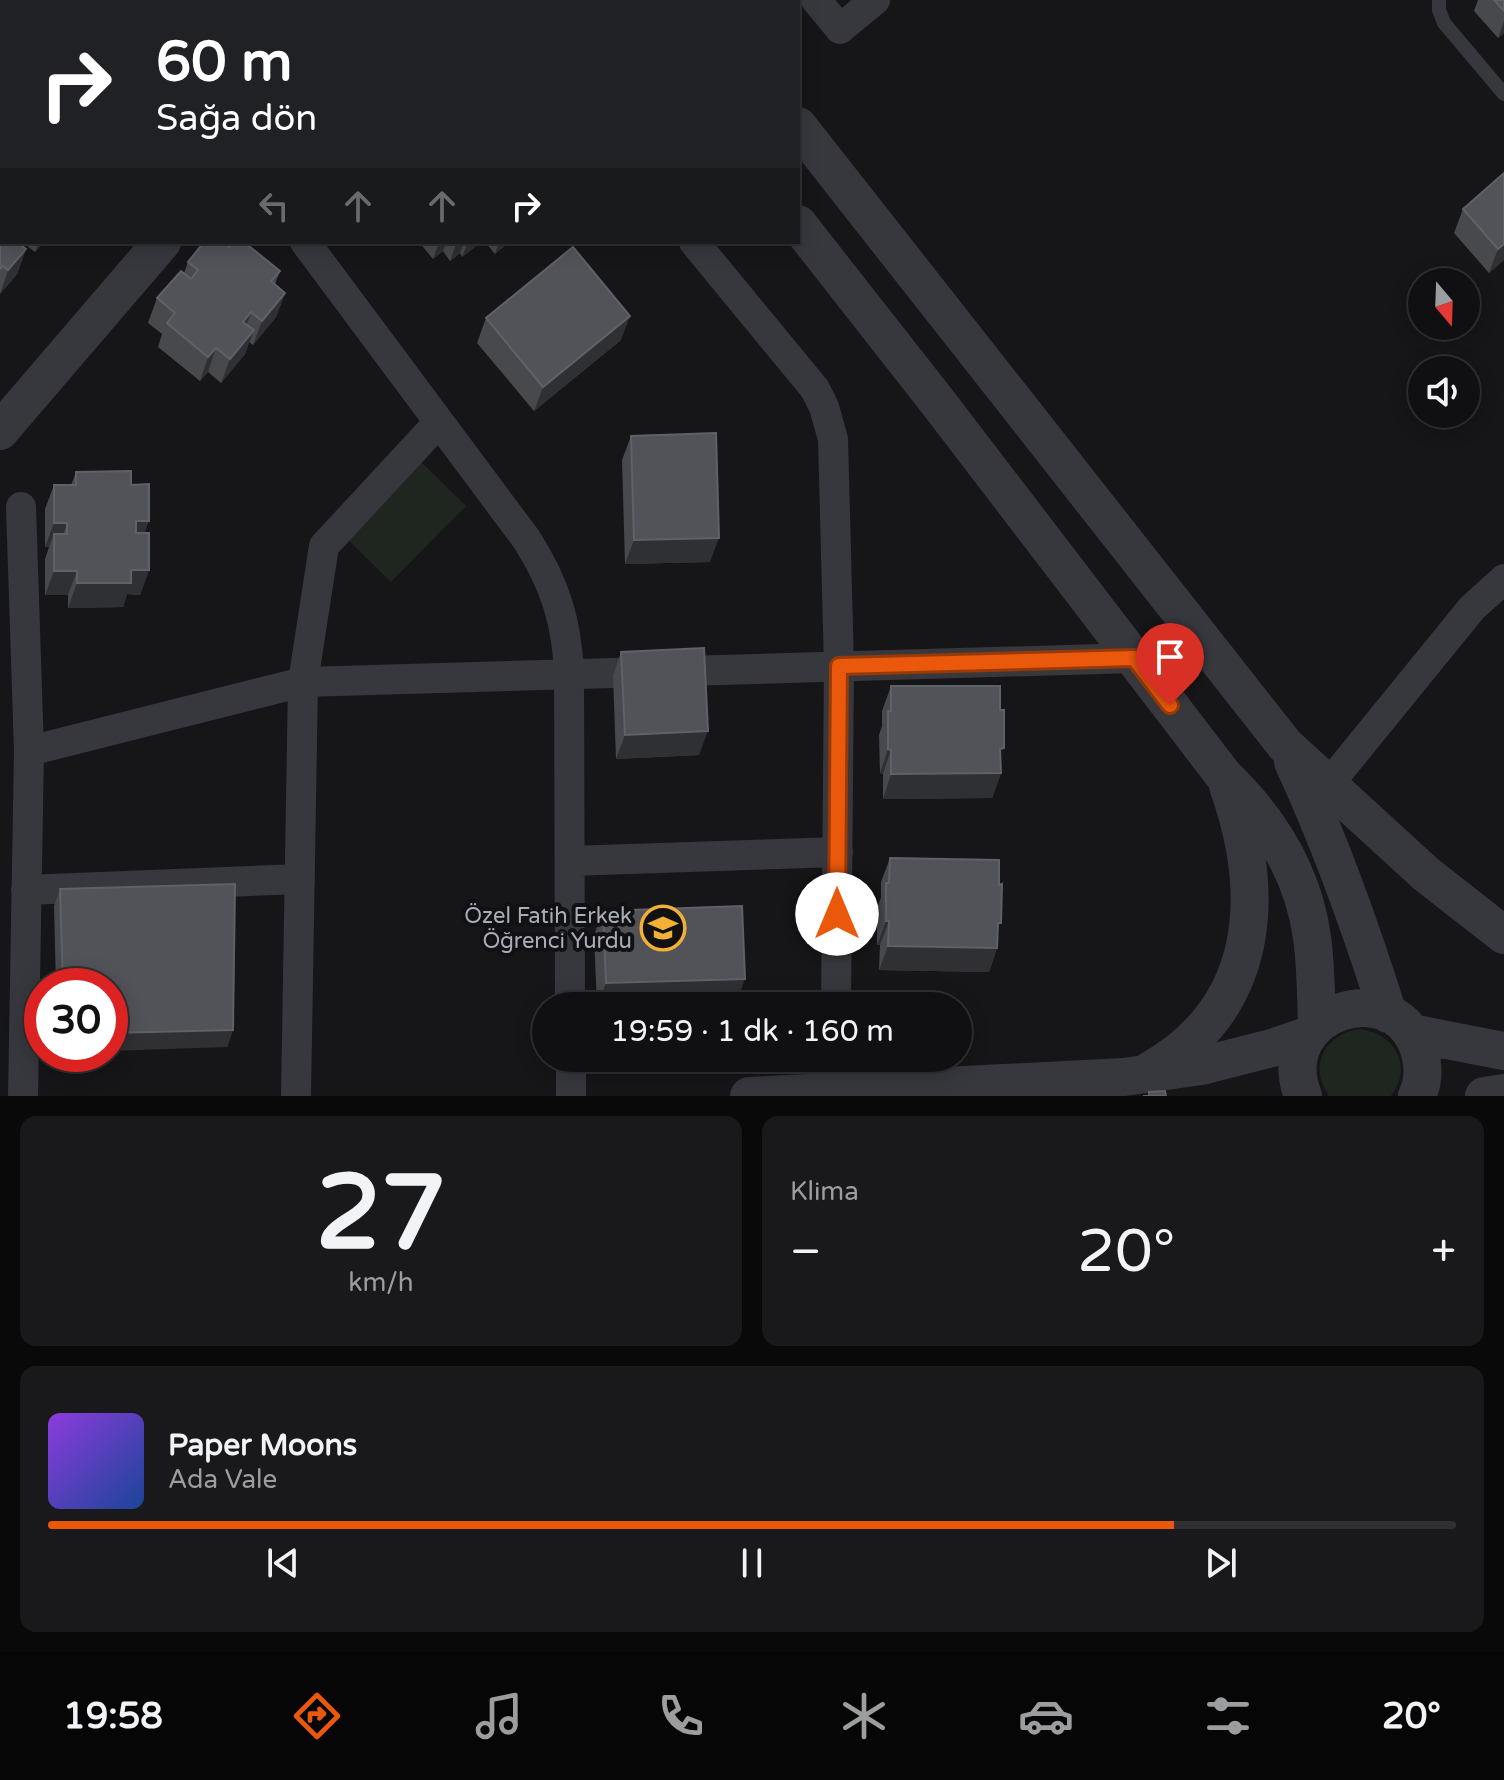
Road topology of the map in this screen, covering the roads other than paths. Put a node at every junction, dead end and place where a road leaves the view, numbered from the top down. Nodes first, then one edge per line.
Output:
1 (816, 0) edge
2 (875, 0) edge
3 (1439, 0) edge
4 (1504, 94) edge
5 (800, 129) edge
6 (800, 227) edge
7 (160, 244) edge
8 (306, 244) edge
9 (696, 244) edge
10 (439, 422) junction
11 (0, 431) edge
12 (21, 507) dead end
13 (1504, 579) edge
14 (1134, 658) junction
15 (839, 666) junction
16 (569, 674) junction
17 (303, 682) junction
18 (1285, 745) junction
19 (29, 751) junction
20 (1224, 776) junction
21 (1328, 785) junction
22 (838, 852) junction
23 (570, 861) junction
24 (300, 879) junction
25 (18, 897) edge
26 (1504, 935) edge
27 (570, 992) edge
28 (836, 992) edge
29 (1399, 1023) junction
30 (1312, 1030) junction
31 (1504, 1051) edge
32 (571, 1072) edge
33 (1144, 1074) junction
34 (836, 1075) edge
35 (1504, 1093) edge
36 (23, 1096) edge
37 (296, 1096) edge
38 (571, 1096) edge
39 (749, 1096) edge
40 (1303, 1096) edge
41 (1417, 1096) edge
42 (1484, 1096) edge

1 - 2 street
3 - 4 lane
5 - 18 street
6 - 14 street
7 - 11 street
8 - 10 street
9 - 15 street
10 - 16 street
10 - 17 street
12 - 19 street
13 - 21 street
14 - 15 street
14 - 20 street
15 - 16 street
15 - 22 street
16 - 17 street
16 - 23 street
17 - 19 street
17 - 24 street
18 - 21 street
18 - 29 street
19 - 25 street
20 - 30 street
20 - 33 street
21 - 26 street
22 - 23 street
22 - 28 street
23 - 27 street
24 - 25 street
24 - 37 street
25 - 36 street
29 - 30 street
29 - 31 street
29 - 41 street
30 - 33 street
30 - 40 street
32 - 38 street
33 - 34 street
34 - 39 street
35 - 42 street

